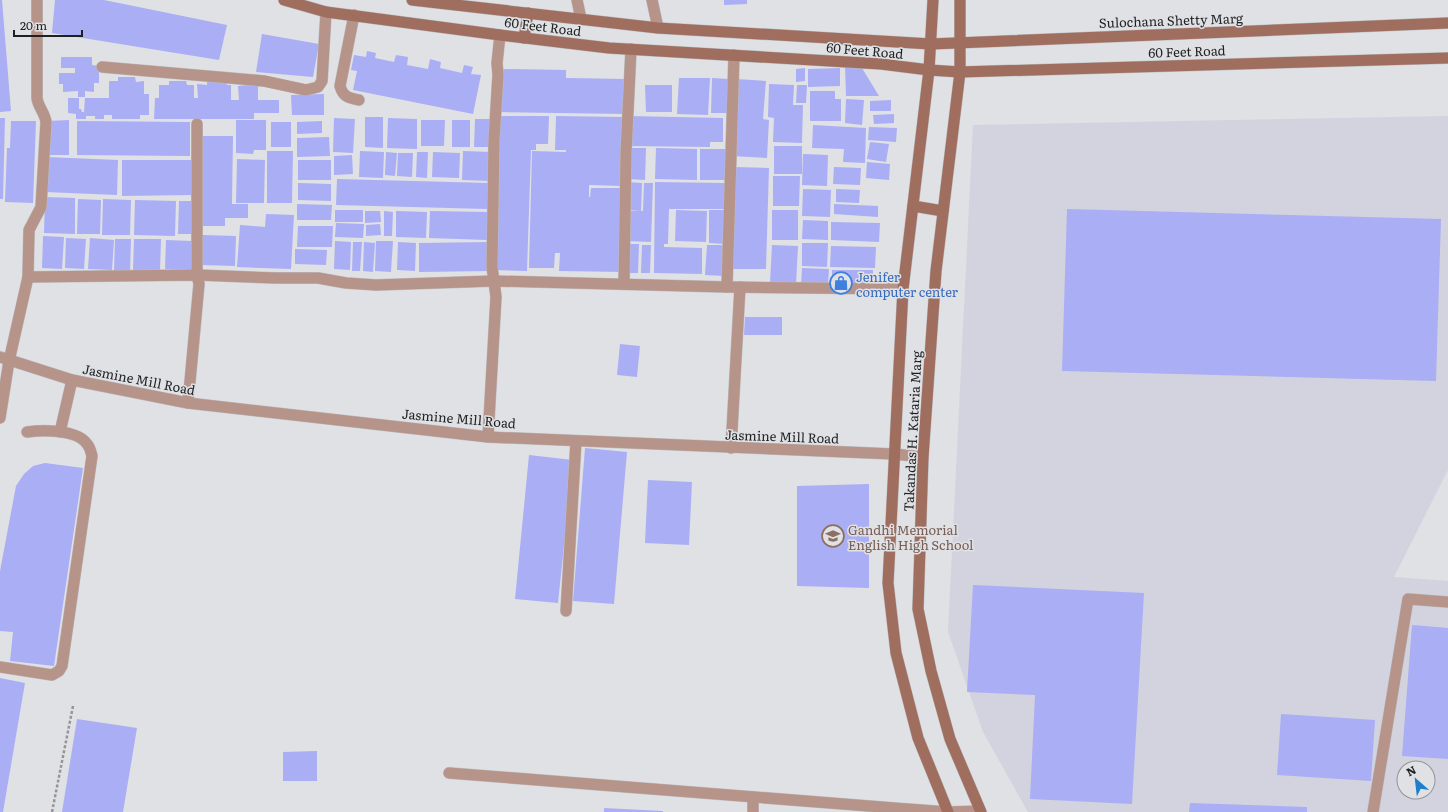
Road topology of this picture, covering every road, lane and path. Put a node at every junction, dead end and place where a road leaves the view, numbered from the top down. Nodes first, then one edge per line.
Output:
1 (37, 0) edge
2 (284, 0) edge
3 (414, 0) edge
4 (578, 0) edge
5 (652, 0) edge
6 (933, 0) edge
7 (960, 0) edge
8 (326, 12) junction
9 (528, 13) junction
10 (354, 15) junction
11 (581, 19) junction
12 (1448, 23) edge
13 (658, 28) junction
14 (500, 35) junction
15 (524, 38) junction
16 (895, 43) joint
17 (931, 44) junction
18 (960, 44) junction
19 (631, 49) junction
20 (734, 55) junction
21 (1448, 58) edge
22 (102, 67) dead end
23 (929, 70) junction
24 (960, 72) junction
25 (359, 100) dead end
26 (197, 124) dead end
27 (913, 206) junction
28 (943, 211) junction
29 (197, 275) junction
30 (28, 277) junction
31 (494, 280) junction
32 (624, 284) junction
33 (727, 287) junction
34 (740, 287) junction
35 (903, 289) junction
36 (5, 359) edge
37 (72, 380) junction
38 (188, 403) junction
39 (0, 418) edge
40 (27, 432) dead end
41 (60, 432) junction
42 (488, 437) junction
43 (576, 441) junction
44 (731, 448) junction
45 (894, 454) junction
46 (923, 457) junction
47 (1448, 602) edge
48 (566, 612) dead end
49 (0, 667) edge
50 (73, 706) dead end
51 (449, 773) dead end
52 (753, 797) junction
53 (894, 810) edge
54 (52, 812) edge
55 (753, 812) edge
56 (948, 812) edge
57 (980, 812) edge
58 (1374, 812) edge

1 - 30 street
2 - 8 main road, 60 Feet Road
3 - 9 main road, 60 Feet Road
4 - 11 street
5 - 13 street
6 - 17 main road, Takandas H. Kataria Marg
7 - 18 main road, Takandas H. Kataria Marg
8 - 10 main road, 60 Feet Road
8 - 22 street
9 - 11 main road, 60 Feet Road
9 - 15 main road
10 - 14 main road, 60 Feet Road
10 - 25 street
11 - 13 main road, 60 Feet Road
12 - 18 main road, Sulochana Shetty Marg
13 - 16 main road, 60 Feet Road
14 - 15 main road, 60 Feet Road
14 - 31 street
15 - 19 main road, 60 Feet Road
16 - 17 main road, Sulochana Shetty Marg
17 - 18 main road, Sulochana Shetty Marg
17 - 23 main road, Takandas H. Kataria Marg
18 - 24 main road, Takandas H. Kataria Marg
19 - 20 main road, 60 Feet Road
19 - 32 street
20 - 23 main road, 60 Feet Road
20 - 33 street
21 - 24 main road, 60 Feet Road
23 - 24 main road, 60 Feet Road
23 - 27 main road, Takandas H. Kataria Marg
24 - 28 main road, Takandas H. Kataria Marg
26 - 29 street
27 - 28 main road
27 - 35 main road, Takandas H. Kataria Marg
28 - 46 main road, Takandas H. Kataria Marg
29 - 30 street
29 - 31 street
29 - 38 street
30 - 36 street
31 - 32 street
31 - 42 street
32 - 33 street
33 - 34 street
34 - 35 street
34 - 44 street
35 - 45 main road, Takandas H. Kataria Marg
36 - 37 street, Jasmine Mill Road
36 - 39 street
37 - 38 street, Jasmine Mill Road
37 - 41 street
38 - 42 street, Jasmine Mill Road
40 - 41 street
41 - 49 street
42 - 43 street, Jasmine Mill Road
43 - 44 street, Jasmine Mill Road
43 - 48 street
44 - 45 street, Jasmine Mill Road
45 - 46 street, Jasmine Mill Road
45 - 56 main road, Takandas H. Kataria Marg
46 - 57 main road, Takandas H. Kataria Marg
47 - 58 street
50 - 54 path
51 - 52 street
52 - 53 street
52 - 55 street
53 - 56 street
56 - 57 street

